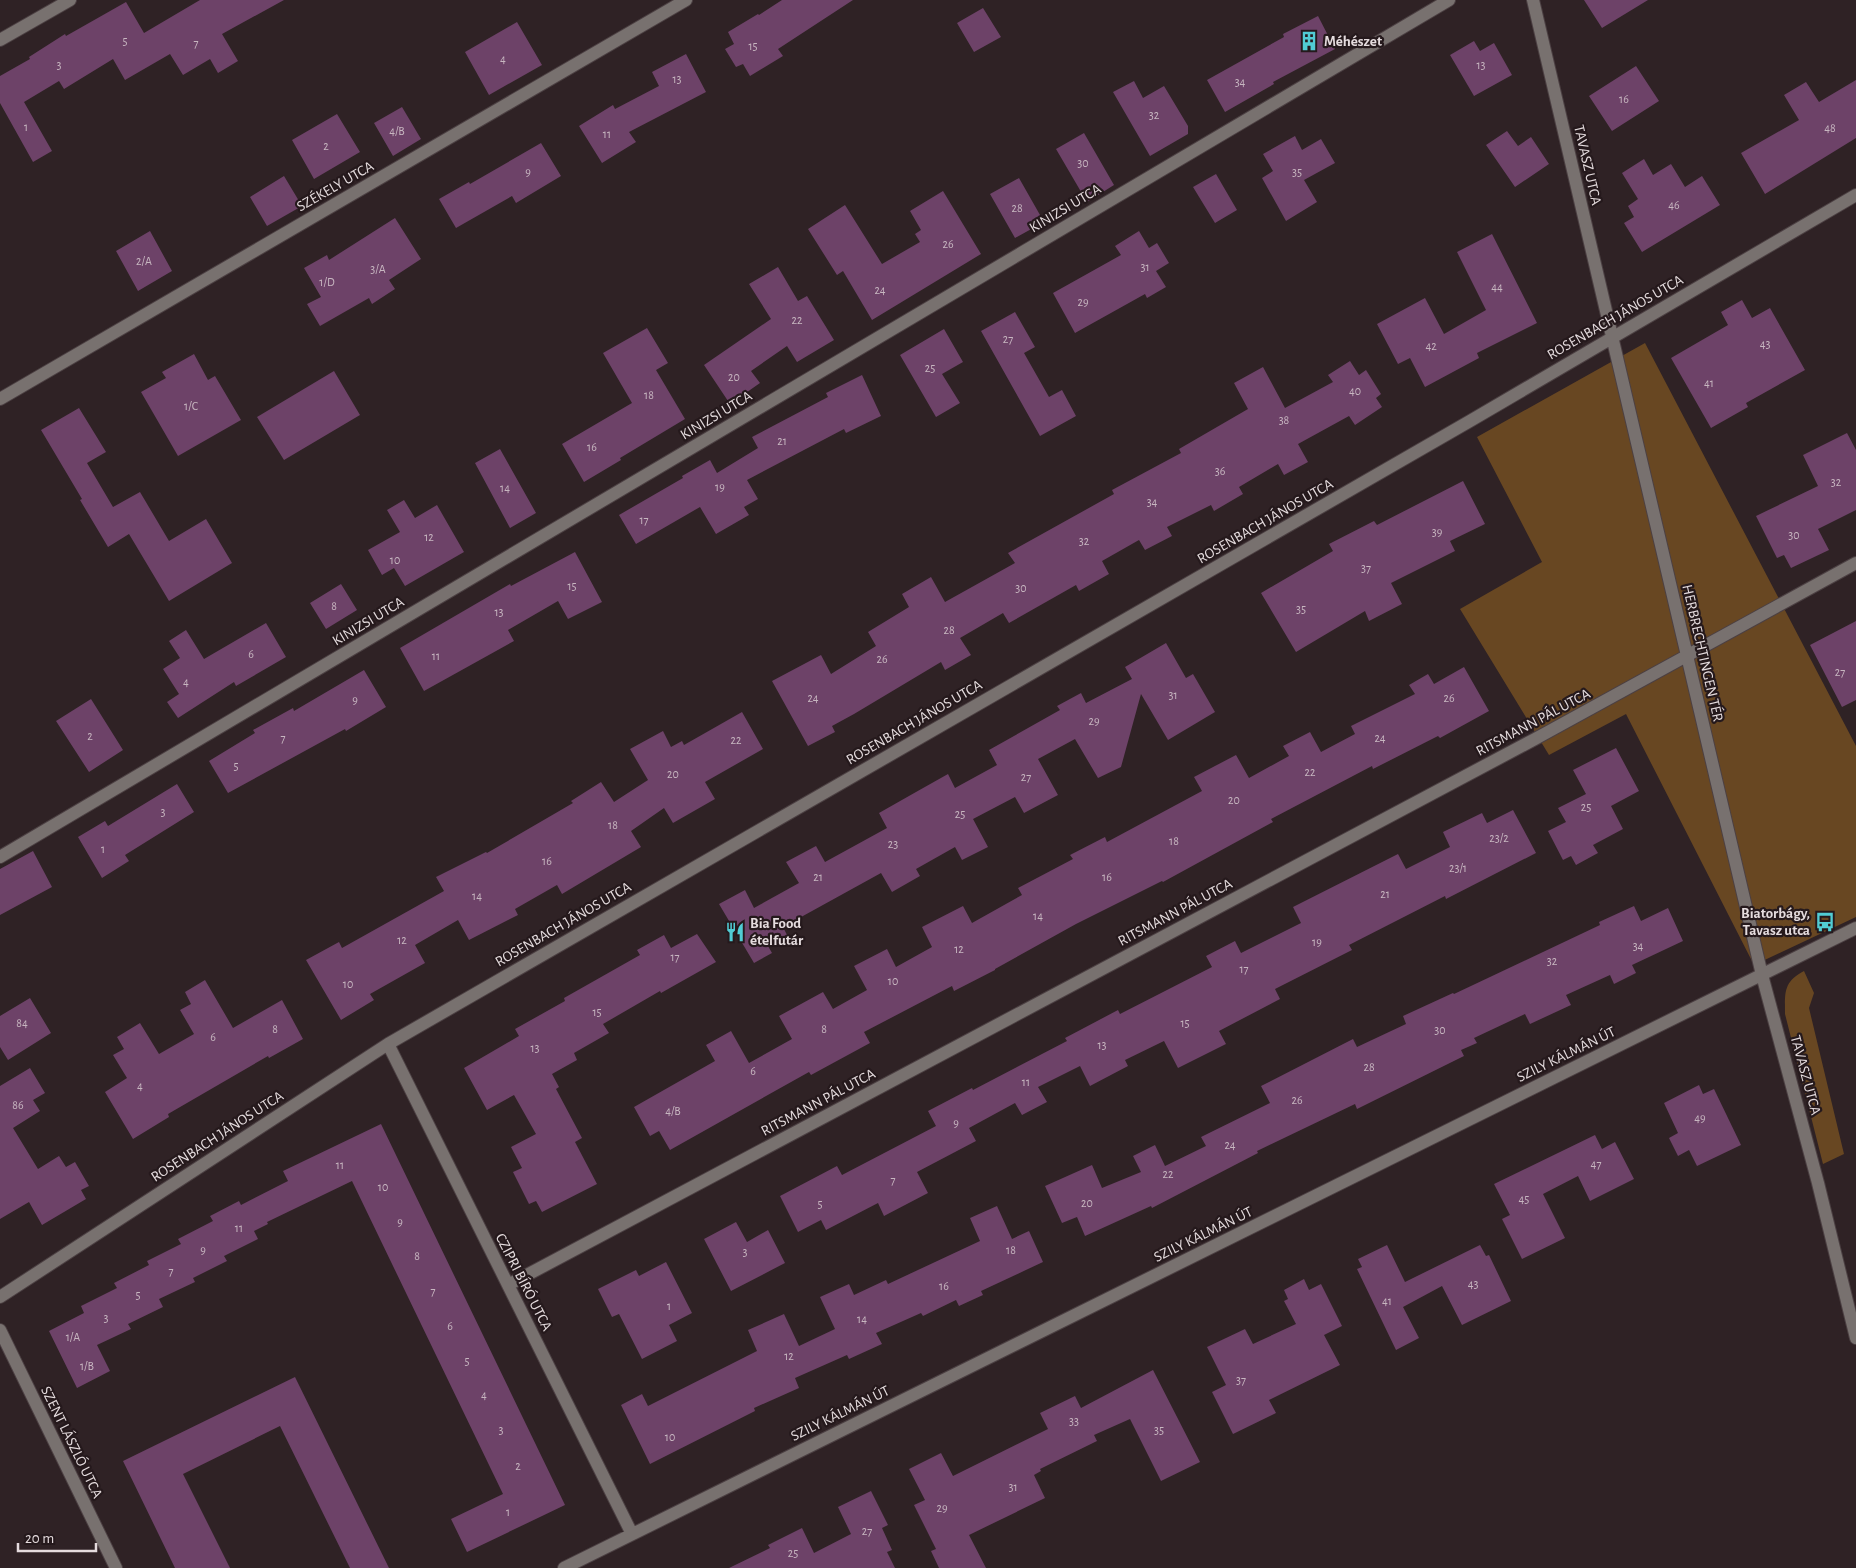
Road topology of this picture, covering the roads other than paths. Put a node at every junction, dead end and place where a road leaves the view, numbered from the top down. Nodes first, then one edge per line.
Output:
1 (70, 0) edge
2 (686, 0) edge
3 (1449, 0) edge
4 (1533, 0) edge
5 (0, 40) edge
6 (1856, 195) edge
7 (1612, 338) junction
8 (0, 399) edge
9 (1856, 563) edge
10 (1687, 656) junction
11 (0, 857) edge
12 (1856, 928) edge
13 (1762, 975) junction
14 (388, 1044) junction
15 (508, 1285) junction
16 (0, 1297) edge
17 (0, 1330) edge
18 (1856, 1338) edge
19 (632, 1534) junction
20 (116, 1568) edge
21 (564, 1568) edge

1 - 5 street
2 - 8 street, SZÉKELY UTCA
3 - 11 street, KINIZSI UTCA
4 - 7 street, TAVASZ UTCA
6 - 7 street, ROSENBACH JÁNOS UTCA
7 - 10 street, HERBRECHTINGEN TÉR
7 - 14 street, ROSENBACH JÁNOS UTCA
9 - 10 street, RITSMANN PÁL UTCA
10 - 13 street, HERBRECHTINGEN TÉR
10 - 15 street, RITSMANN PÁL UTCA
12 - 13 street, SZILY KÁLMÁN ÚT
13 - 18 street, TAVASZ UTCA
13 - 19 street, SZILY KÁLMÁN ÚT
14 - 15 street, CZIPRI BÍRÓ UTCA
14 - 16 street, ROSENBACH JÁNOS UTCA
15 - 19 street, CZIPRI BÍRÓ UTCA
17 - 20 street, SZENT LÁSZLÓ UTCA
19 - 21 street, SZILY KÁLMÁN ÚT

